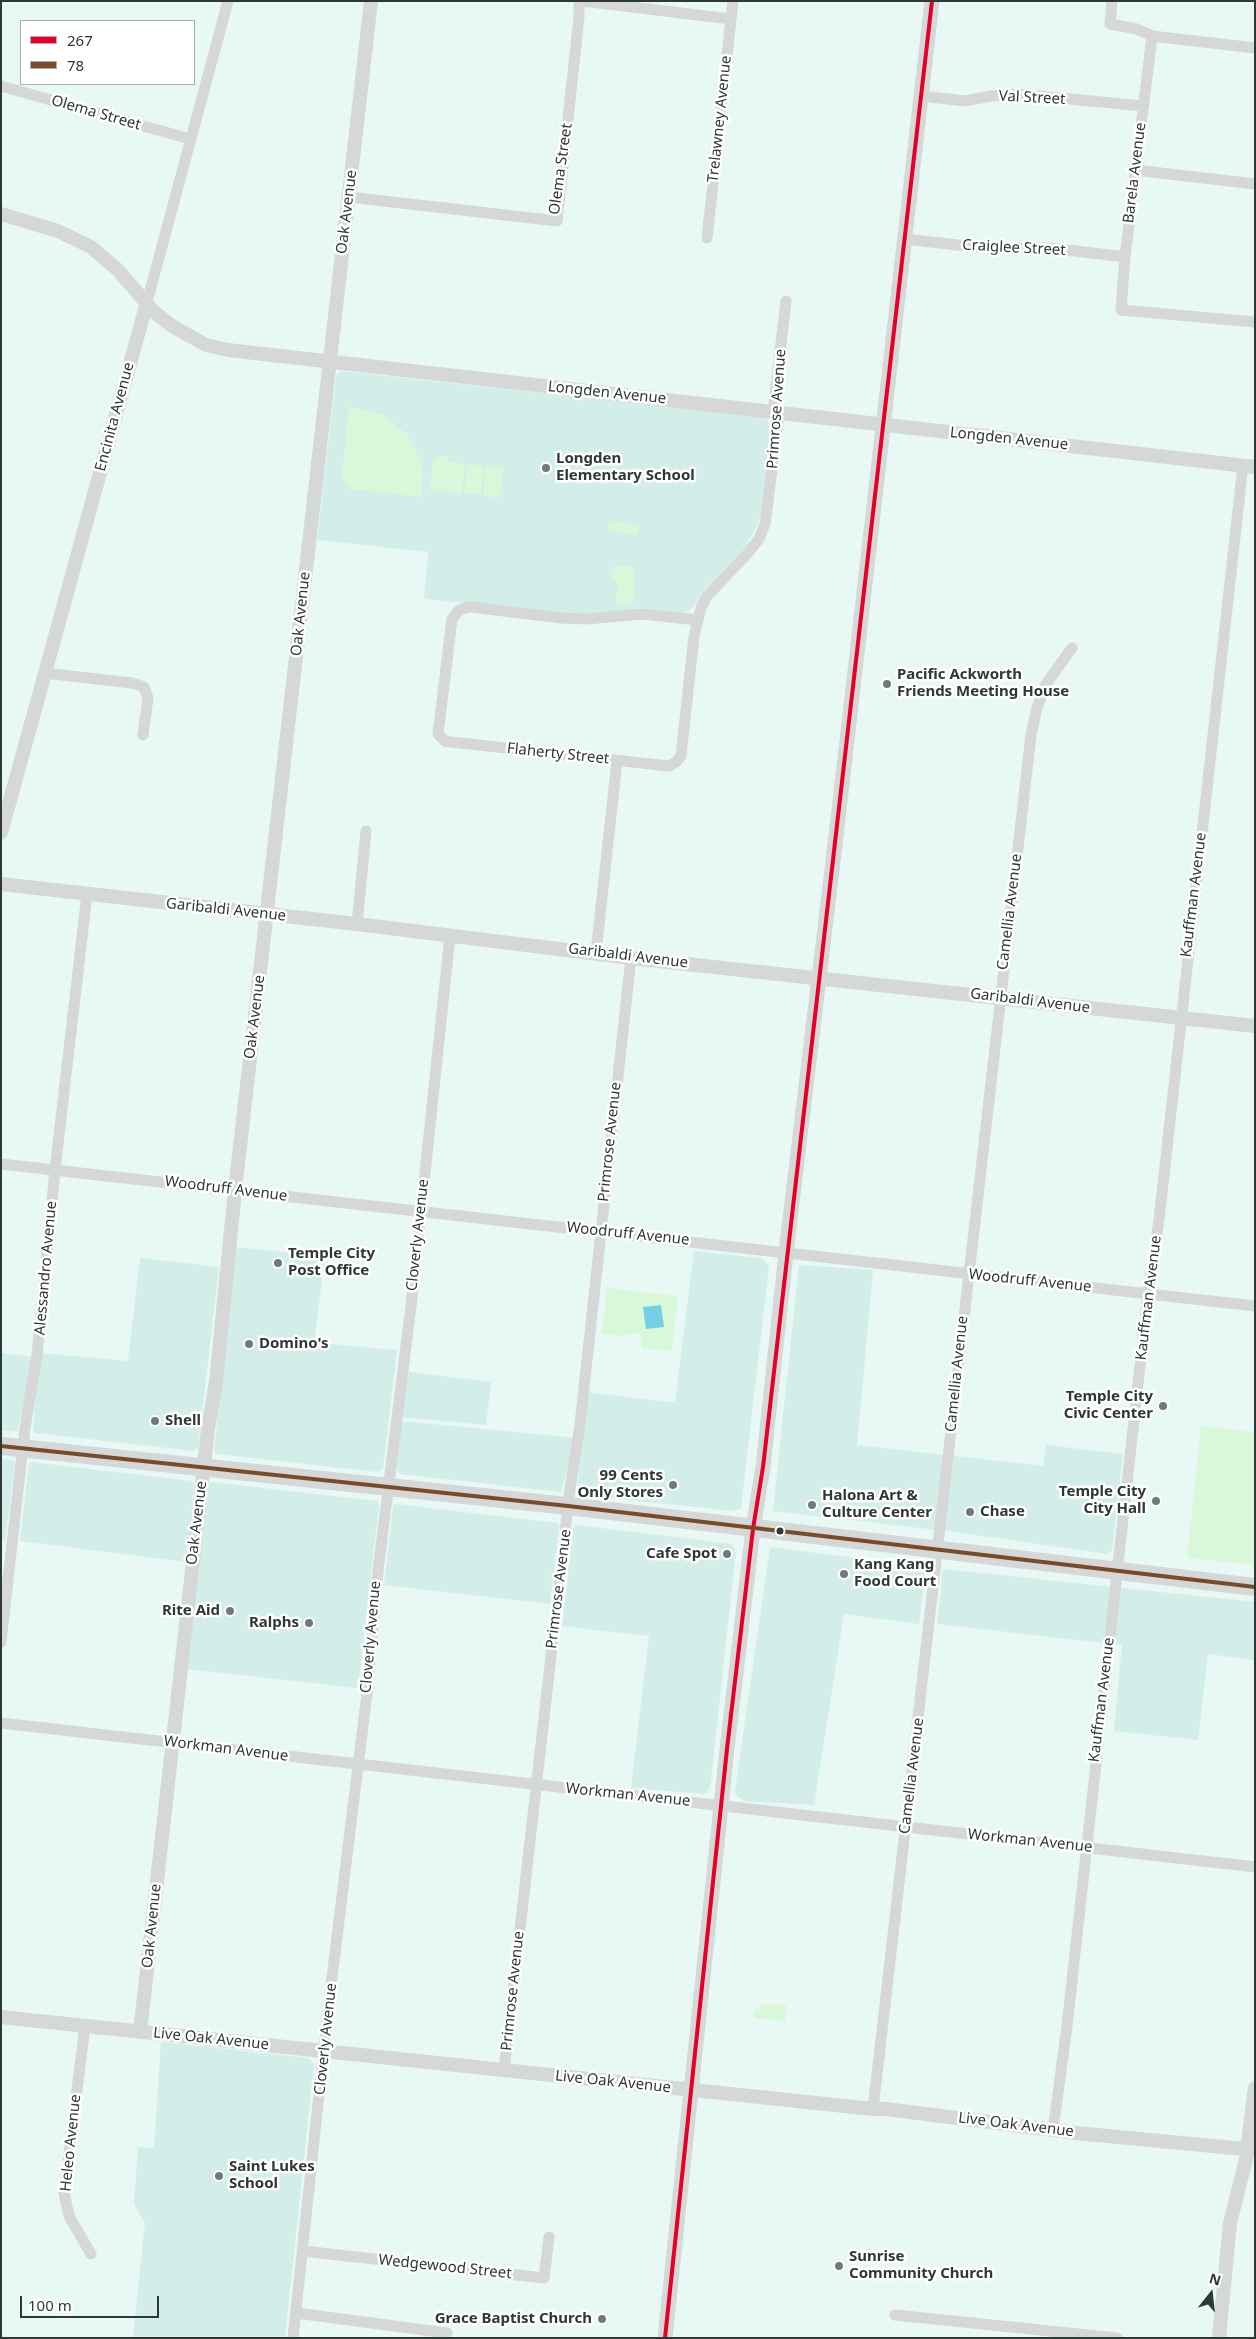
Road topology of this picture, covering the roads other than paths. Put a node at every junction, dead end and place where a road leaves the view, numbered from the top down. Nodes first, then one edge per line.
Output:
1 (228, 1) edge
2 (371, 1) edge
3 (580, 1) edge
4 (733, 1) edge
5 (932, 1) edge
6 (1112, 1) edge
7 (731, 19) junction
8 (1152, 36) junction
9 (1255, 48) edge
10 (1, 86) edge
11 (921, 96) junction
12 (1143, 106) junction
13 (190, 140) junction
14 (1135, 170) junction
15 (1255, 184) edge
16 (349, 197) junction
17 (1, 214) edge
18 (707, 238) dead end
19 (904, 239) junction
20 (1125, 257) junction
21 (786, 301) dead end
22 (147, 302) junction
23 (1255, 322) edge
24 (330, 361) junction
25 (776, 412) junction
26 (883, 425) junction
27 (1249, 466) edge
28 (697, 620) junction
29 (1072, 648) dead end
30 (44, 672) junction
31 (143, 735) dead end
32 (617, 761) junction
33 (676, 762) joint
34 (366, 831) dead end
35 (1, 833) edge
36 (1, 884) edge
37 (87, 894) junction
38 (266, 914) junction
39 (358, 924) junction
40 (450, 936) junction
41 (596, 952) junction
42 (631, 958) junction
43 (819, 977) junction
44 (1000, 998) junction
45 (1180, 1018) junction
46 (1255, 1026) edge
47 (1, 1164) edge
48 (54, 1170) junction
49 (235, 1190) junction
50 (420, 1211) junction
51 (600, 1231) junction
52 (786, 1253) junction
53 (968, 1274) junction
54 (1148, 1293) junction
55 (1255, 1306) edge
56 (1, 1446) edge
57 (24, 1449) junction
58 (204, 1467) junction
59 (389, 1487) junction
60 (568, 1506) junction
61 (752, 1529) junction
62 (937, 1550) junction
63 (1117, 1571) junction
64 (1255, 1587) edge
65 (1, 1642) edge
66 (1, 1723) edge
67 (172, 1744) junction
68 (357, 1764) junction
69 (536, 1785) junction
70 (721, 1806) junction
71 (905, 1827) junction
72 (1086, 1847) junction
73 (1255, 1866) edge
74 (1, 2017) edge
75 (85, 2026) junction
76 (140, 2032) junction
77 (324, 2052) junction
78 (504, 2070) junction
79 (1255, 2088) edge
80 (691, 2090) junction
81 (873, 2109) junction
82 (1054, 2130) junction
83 (1251, 2150) edge
84 (549, 2236) dead end
85 (303, 2251) junction
86 (91, 2254) dead end
87 (296, 2313) junction
88 (895, 2315) dead end
89 (447, 2333) dead end
90 (293, 2338) edge
91 (666, 2338) edge
92 (1117, 2338) edge
93 (1219, 2338) edge

1 - 13 street, Encinita Avenue
2 - 16 street, Oak Avenue
3 - 7 street, Olema Street
3 - 16 street, Olema Street
4 - 7 street, Trelawney Avenue
5 - 11 main road
6 - 8 street
7 - 18 street, Trelawney Avenue
8 - 9 street
8 - 12 street, Barela Avenue
10 - 13 street, Olema Street
11 - 12 street, Val Street
11 - 19 main road
12 - 14 street, Barela Avenue
13 - 22 street, Encinita Avenue
14 - 15 street
14 - 20 street, Barela Avenue
16 - 24 street, Oak Avenue
17 - 22 street, Longden Avenue
19 - 20 street, Craiglee Street
19 - 26 main road
20 - 23 street, Barela Avenue
21 - 25 street, Primrose Avenue
22 - 24 street, Longden Avenue
22 - 30 street, Encinita Avenue
24 - 25 street, Longden Avenue
24 - 38 street, Oak Avenue
25 - 26 street, Longden Avenue
25 - 28 street, Primrose Avenue
26 - 27 street, Longden Avenue
26 - 43 main road
27 - 45 street, Kauffman Avenue
28 - 32 street, Flaherty Street
28 - 33 street, Primrose Avenue
29 - 44 street, Camellia Avenue
30 - 31 street
30 - 35 street, Encinita Avenue
32 - 33 street, Flaherty Street
32 - 41 street
34 - 39 street
36 - 37 street, Garibaldi Avenue
37 - 38 street, Garibaldi Avenue
37 - 48 street, Alessandro Avenue
38 - 39 street, Garibaldi Avenue
38 - 49 street, Oak Avenue
39 - 40 street, Garibaldi Avenue
40 - 41 street, Garibaldi Avenue
40 - 50 street, Cloverly Avenue
41 - 42 street, Garibaldi Avenue
42 - 43 street, Garibaldi Avenue
42 - 51 street, Primrose Avenue
43 - 44 street, Garibaldi Avenue
43 - 52 main road
44 - 45 street, Garibaldi Avenue
44 - 53 street, Camellia Avenue
45 - 46 street, Garibaldi Avenue
45 - 54 street, Kauffman Avenue
47 - 48 street, Woodruff Avenue
48 - 49 street, Woodruff Avenue
48 - 57 street, Alessandro Avenue
49 - 50 street, Woodruff Avenue
49 - 58 street, Oak Avenue
50 - 51 street, Woodruff Avenue
50 - 59 street, Cloverly Avenue
51 - 52 street, Woodruff Avenue
51 - 60 street, Primrose Avenue
52 - 53 street, Woodruff Avenue
52 - 61 main road
53 - 54 street, Woodruff Avenue
53 - 62 street, Camellia Avenue
54 - 55 street, Woodruff Avenue
54 - 63 street, Kauffman Avenue
56 - 57 main road
57 - 58 main road
57 - 65 street, Alessandro Avenue
58 - 59 main road
58 - 67 street, Oak Avenue
59 - 60 main road
59 - 68 street, Cloverly Avenue
60 - 61 main road
60 - 69 street, Primrose Avenue
61 - 62 main road
61 - 70 main road
62 - 63 main road
62 - 71 street, Camellia Avenue
63 - 64 main road
63 - 72 street, Kauffman Avenue
66 - 67 street, Workman Avenue
67 - 68 street, Workman Avenue
67 - 76 street, Oak Avenue
68 - 69 street, Workman Avenue
68 - 77 street, Cloverly Avenue
69 - 70 street, Workman Avenue
69 - 78 street, Primrose Avenue
70 - 71 street, Workman Avenue
70 - 80 main road
71 - 72 street, Workman Avenue
71 - 81 street, Camellia Avenue
72 - 73 street, Workman Avenue
72 - 82 street, Kauffman Avenue
74 - 75 street, Live Oak Avenue
75 - 76 street, Live Oak Avenue
75 - 86 street, Heleo Avenue
76 - 77 street, Live Oak Avenue
77 - 78 street, Live Oak Avenue
77 - 85 street, Cloverly Avenue
78 - 80 street, Live Oak Avenue
79 - 83 street
80 - 81 street, Live Oak Avenue
80 - 91 main road
81 - 82 street, Live Oak Avenue
82 - 83 street, Live Oak Avenue
83 - 93 street
84 - 85 street, Wedgewood Street
85 - 87 street, Cloverly Avenue
87 - 89 street
87 - 90 street, Cloverly Avenue
88 - 92 street

